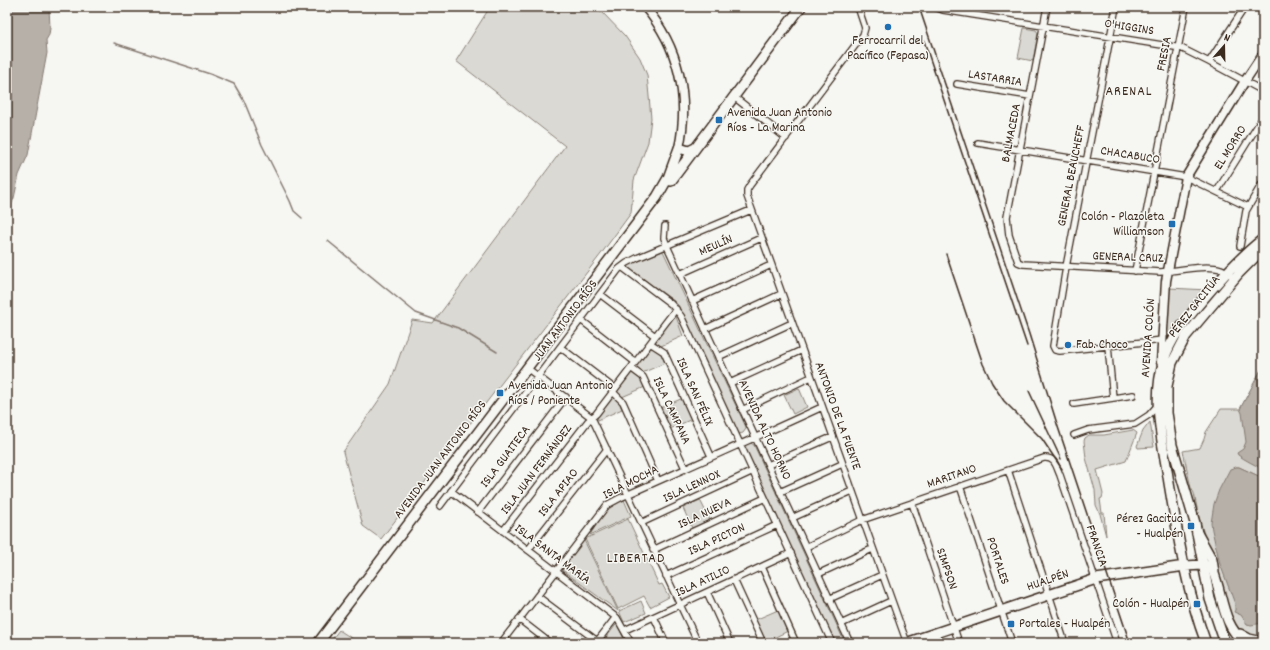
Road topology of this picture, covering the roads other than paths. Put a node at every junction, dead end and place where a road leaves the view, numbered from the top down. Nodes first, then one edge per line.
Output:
1 (645, 7) edge
2 (801, 7) edge
3 (858, 7) edge
4 (935, 7) edge
5 (1048, 7) edge
6 (1116, 7) edge
7 (1186, 7) edge
8 (1245, 7) edge
9 (1044, 26) junction
10 (1111, 36) junction
11 (1178, 47) junction
12 (1263, 54) edge
13 (1209, 62) junction
14 (1245, 81) junction
15 (957, 84) dead end
16 (1263, 91) edge
17 (733, 96) junction
18 (1030, 96) junction
19 (1263, 117) edge
20 (786, 138) junction
21 (978, 143) dead end
22 (679, 148) junction
23 (695, 148) junction
24 (1019, 149) junction
25 (1087, 160) junction
26 (1154, 171) junction
27 (1186, 176) junction
28 (1263, 182) edge
29 (1217, 191) junction
30 (657, 197) junction
31 (1248, 207) junction
32 (751, 210) junction
33 (664, 226) dead end
34 (761, 238) junction
35 (1263, 239) edge
36 (667, 246) junction
37 (1240, 246) dead end
38 (1263, 249) edge
39 (1018, 262) joint
40 (771, 265) junction
41 (622, 267) junction
42 (1066, 267) junction
43 (1135, 270) junction
44 (1168, 271) junction
45 (1227, 272) junction
46 (680, 274) junction
47 (1234, 278) junction
48 (600, 294) junction
49 (781, 294) junction
50 (692, 301) junction
51 (676, 309) junction
52 (581, 320) junction
53 (792, 323) junction
54 (705, 329) junction
55 (655, 336) junction
56 (1163, 340) junction
57 (650, 343) junction
58 (1108, 346) junction
59 (560, 347) junction
60 (802, 350) junction
61 (718, 357) junction
62 (635, 362) junction
63 (527, 368) junction
64 (631, 368) junction
65 (1160, 375) junction
66 (538, 376) junction
67 (811, 377) junction
68 (730, 384) junction
69 (614, 391) junction
70 (1167, 392) joint
71 (1133, 395) dead end
72 (566, 397) junction
73 (1113, 398) junction
74 (1074, 404) dead end
75 (822, 407) junction
76 (742, 410) junction
77 (1154, 415) junction
78 (592, 418) junction
79 (1074, 434) dead end
80 (832, 436) junction
81 (755, 437) junction
82 (740, 444) junction
83 (607, 449) junction
84 (711, 456) junction
85 (1050, 458) joint
86 (842, 464) junction
87 (768, 465) junction
88 (685, 468) junction
89 (1008, 470) junction
90 (753, 471) junction
91 (658, 481) junction
92 (960, 486) junction
93 (451, 491) junction
94 (852, 491) junction
95 (780, 492) junction
96 (628, 494) junction
97 (765, 498) junction
98 (912, 503) junction
99 (440, 506) dead end
100 (478, 512) junction
101 (792, 518) junction
102 (862, 520) junction
103 (641, 523) junction
104 (778, 525) junction
105 (504, 531) junction
106 (1197, 533) junction
107 (806, 547) junction
108 (872, 549) junction
109 (528, 550) junction
110 (654, 550) junction
111 (790, 553) junction
112 (1185, 566) junction
113 (1203, 566) junction
114 (762, 567) junction
115 (556, 571) junction
116 (818, 574) junction
117 (1214, 574) junction
118 (882, 575) junction
119 (666, 576) junction
120 (1096, 578) junction
121 (734, 580) junction
122 (707, 592) junction
123 (1049, 595) junction
124 (537, 596) junction
125 (829, 599) junction
126 (891, 601) junction
127 (679, 605) junction
128 (1001, 611) junction
129 (616, 617) junction
130 (654, 617) junction
131 (519, 619) junction
132 (1228, 621) junction
133 (841, 624) junction
134 (954, 627) junction
135 (625, 630) junction
136 (596, 642) edge
137 (1263, 642) edge
138 (318, 643) edge
139 (501, 643) edge
140 (550, 643) edge
141 (631, 643) edge
142 (666, 643) edge
143 (698, 643) edge
144 (730, 643) edge
145 (762, 643) edge
146 (796, 643) edge
147 (832, 643) edge
148 (850, 643) edge
149 (906, 643) edge
150 (959, 643) edge
151 (1012, 643) edge
152 (1065, 643) edge
153 (1117, 643) edge
154 (1206, 643) edge
155 (1225, 643) edge
156 (1245, 643) edge

1 - 22 main road
2 - 17 main road
3 - 20 street
4 - 9 street, O'HIGGINS
5 - 9 street, BALMACEDA
6 - 10 street, GENERAL BEAUCHEFF
7 - 11 street, FRESIA
8 - 13 street
9 - 10 street, O'HIGGINS
9 - 18 street, BALMACEDA
10 - 11 street, O'HIGGINS
10 - 25 street, GENERAL BEAUCHEFF
11 - 13 street, O'HIGGINS
11 - 26 street, FRESIA
12 - 14 main road, AVENIDA COLÓN
13 - 14 street, O'HIGGINS
14 - 16 street, O'HIGGINS
14 - 27 main road, AVENIDA COLÓN
15 - 18 street, LASTARRIA
17 - 20 street
17 - 23 main road
18 - 24 street, BALMACEDA
19 - 29 street, EL MORRO
20 - 32 street, ANTONIO DE LA FUENTE
21 - 24 street, CHACABUCO
22 - 23 main road
22 - 30 main road
23 - 30 main road
24 - 25 street, CHACABUCO
24 - 39 street, BALMACEDA
25 - 26 street, CHACABUCO
25 - 42 street, GENERAL BEAUCHEFF
26 - 27 street, CHACABUCO
26 - 43 street, FRESIA
27 - 29 street, CHACABUCO
27 - 44 main road, AVENIDA COLÓN
28 - 31 street
29 - 31 street, CHACABUCO
30 - 63 main road, AVENIDA JUAN ANTONIO RÍOS
31 - 37 street
32 - 34 street, ANTONIO DE LA FUENTE
32 - 36 street, JUAN ANTONIO RÍOS
33 - 36 street, AVENIDA ALTO HORNO
34 - 40 street, ANTONIO DE LA FUENTE
34 - 46 street, MEULÍN
35 - 45 main road, PÉREZ GACITÚA
36 - 41 street, JUAN ANTONIO RÍOS
36 - 46 street, AVENIDA ALTO HORNO
38 - 47 main road, PÉREZ GACITÚA
39 - 42 street, GENERAL CRUZ
40 - 49 street, ANTONIO DE LA FUENTE
40 - 50 street
41 - 48 street, JUAN ANTONIO RÍOS
41 - 51 street
42 - 43 street, GENERAL CRUZ
42 - 58 street, GENERAL BEAUCHEFF
43 - 44 street, GENERAL CRUZ
44 - 45 street, GENERAL CRUZ
44 - 56 main road, AVENIDA COLÓN
45 - 47 street
45 - 65 main road, PÉREZ GACITÚA
46 - 50 street, AVENIDA ALTO HORNO
47 - 70 main road, PÉREZ GACITÚA
48 - 52 street, JUAN ANTONIO RÍOS
48 - 55 street
49 - 53 street, ANTONIO DE LA FUENTE
49 - 54 street
50 - 54 street, AVENIDA ALTO HORNO
51 - 55 street, ISLA JUAN FERNÁNDEZ
51 - 82 street
52 - 59 street, JUAN ANTONIO RÍOS
52 - 62 street
53 - 60 street, ANTONIO DE LA FUENTE
53 - 61 street
54 - 61 street, AVENIDA ALTO HORNO
55 - 57 street, ISLA JUAN FERNÁNDEZ
56 - 58 street
56 - 65 main road, AVENIDA COLÓN
57 - 62 street, ISLA JUAN FERNÁNDEZ
57 - 84 street, ISLA SAN FÉLIX
58 - 73 street
59 - 66 street, JUAN ANTONIO RÍOS
59 - 69 street
60 - 67 street, ANTONIO DE LA FUENTE
60 - 68 street
61 - 68 street, AVENIDA ALTO HORNO
62 - 64 street, ISLA JUAN FERNÁNDEZ
63 - 66 street
63 - 138 main road, AVENIDA JUAN ANTONIO RÍOS
64 - 69 street, ISLA JUAN FERNÁNDEZ
64 - 88 street, ISLA CAMPANA
65 - 77 main road, AVENIDA COLÓN
66 - 72 street
66 - 93 street, JUAN ANTONIO RÍOS
67 - 75 street, ANTONIO DE LA FUENTE
67 - 76 street
68 - 76 street, AVENIDA ALTO HORNO
69 - 78 street, ISLA JUAN FERNÁNDEZ
69 - 91 street
70 - 106 main road, AVENIDA COLÓN
71 - 73 street
72 - 78 street
72 - 100 street, ISLA GUAITECA
73 - 74 street
75 - 80 street, ANTONIO DE LA FUENTE
75 - 81 street, ISLA MOCHA
76 - 81 street, AVENIDA ALTO HORNO
77 - 79 street
77 - 112 main road, AVENIDA COLÓN
78 - 83 street
78 - 105 street, ISLA JUAN FERNÁNDEZ
80 - 86 street, ANTONIO DE LA FUENTE
80 - 87 street
81 - 82 street, ISLA MOCHA
81 - 87 street, AVENIDA ALTO HORNO
82 - 84 street, ISLA MOCHA
82 - 90 street
83 - 96 street
83 - 109 street, ISLA APIAO
84 - 88 street, ISLA MOCHA
85 - 89 street, MARITANO
85 - 120 street, FRANCIA
86 - 94 street, ANTONIO DE LA FUENTE
86 - 95 street
87 - 95 street, AVENIDA ALTO HORNO
88 - 91 street, ISLA MOCHA
89 - 92 street, MARITANO
89 - 123 street
90 - 97 street
90 - 103 street, ISLA LENNOX
91 - 96 street, ISLA MOCHA
92 - 98 street, MARITANO
92 - 128 street, PORTALES
93 - 99 street, JUAN ANTONIO RÍOS
93 - 100 street, ISLA SANTA MARÍA
94 - 101 street
94 - 102 street, ANTONIO DE LA FUENTE
95 - 101 street, AVENIDA ALTO HORNO
96 - 103 street
96 - 115 street, ISLA MOCHA
97 - 104 street
97 - 110 street, ISLA NUEVA
98 - 102 street, MARITANO
98 - 134 street, SIMPSON
100 - 105 street, ISLA SANTA MARÍA
101 - 107 street, AVENIDA ALTO HORNO
102 - 107 street
102 - 108 street, ANTONIO DE LA FUENTE
103 - 110 street
104 - 111 street
104 - 119 street, ISLA PICTON
105 - 109 street, ISLA SANTA MARÍA
106 - 113 main road, AVENIDA COLÓN
106 - 117 main road
107 - 116 street, AVENIDA ALTO HORNO
108 - 116 street
108 - 118 street, ANTONIO DE LA FUENTE
109 - 115 street, ISLA SANTA MARÍA
110 - 119 street
111 - 114 street, ISLA ATILIO
111 - 147 street
112 - 113 main road, HUALPÉN
112 - 120 main road, HUALPÉN
112 - 154 main road, AVENIDA COLÓN
113 - 117 main road
113 - 155 main road, AVENIDA COLÓN
114 - 121 street, ISLA ATILIO
114 - 146 street
115 - 124 street, ISLA MOCHA
115 - 129 street, ISLA SANTA MARÍA
116 - 125 street, AVENIDA ALTO HORNO
117 - 132 main road
118 - 125 street
118 - 126 street, ANTONIO DE LA FUENTE
119 - 127 street
120 - 123 main road, HUALPÉN
120 - 153 street, FRANCIA
121 - 122 street, ISLA ATILIO
121 - 145 street
122 - 127 street, ISLA ATILIO
122 - 144 street
123 - 128 main road, HUALPÉN
123 - 152 street
124 - 131 street, ISLA MOCHA
124 - 136 street
125 - 133 street, AVENIDA ALTO HORNO
126 - 133 street
126 - 149 street, ANTONIO DE LA FUENTE
127 - 130 street, ISLA ATILIO
127 - 143 street
128 - 134 main road, HUALPÉN
128 - 151 street, PORTALES
129 - 135 street, ISLA SANTA MARÍA
129 - 136 street
130 - 135 street, ISLA ATILIO
130 - 142 street
131 - 139 street, ISLA MOCHA
131 - 140 street
132 - 137 main road
132 - 156 main road
133 - 148 street, AVENIDA ALTO HORNO
134 - 149 main road, HUALPÉN
134 - 150 street, SIMPSON
135 - 141 street, ISLA SANTA MARÍA

